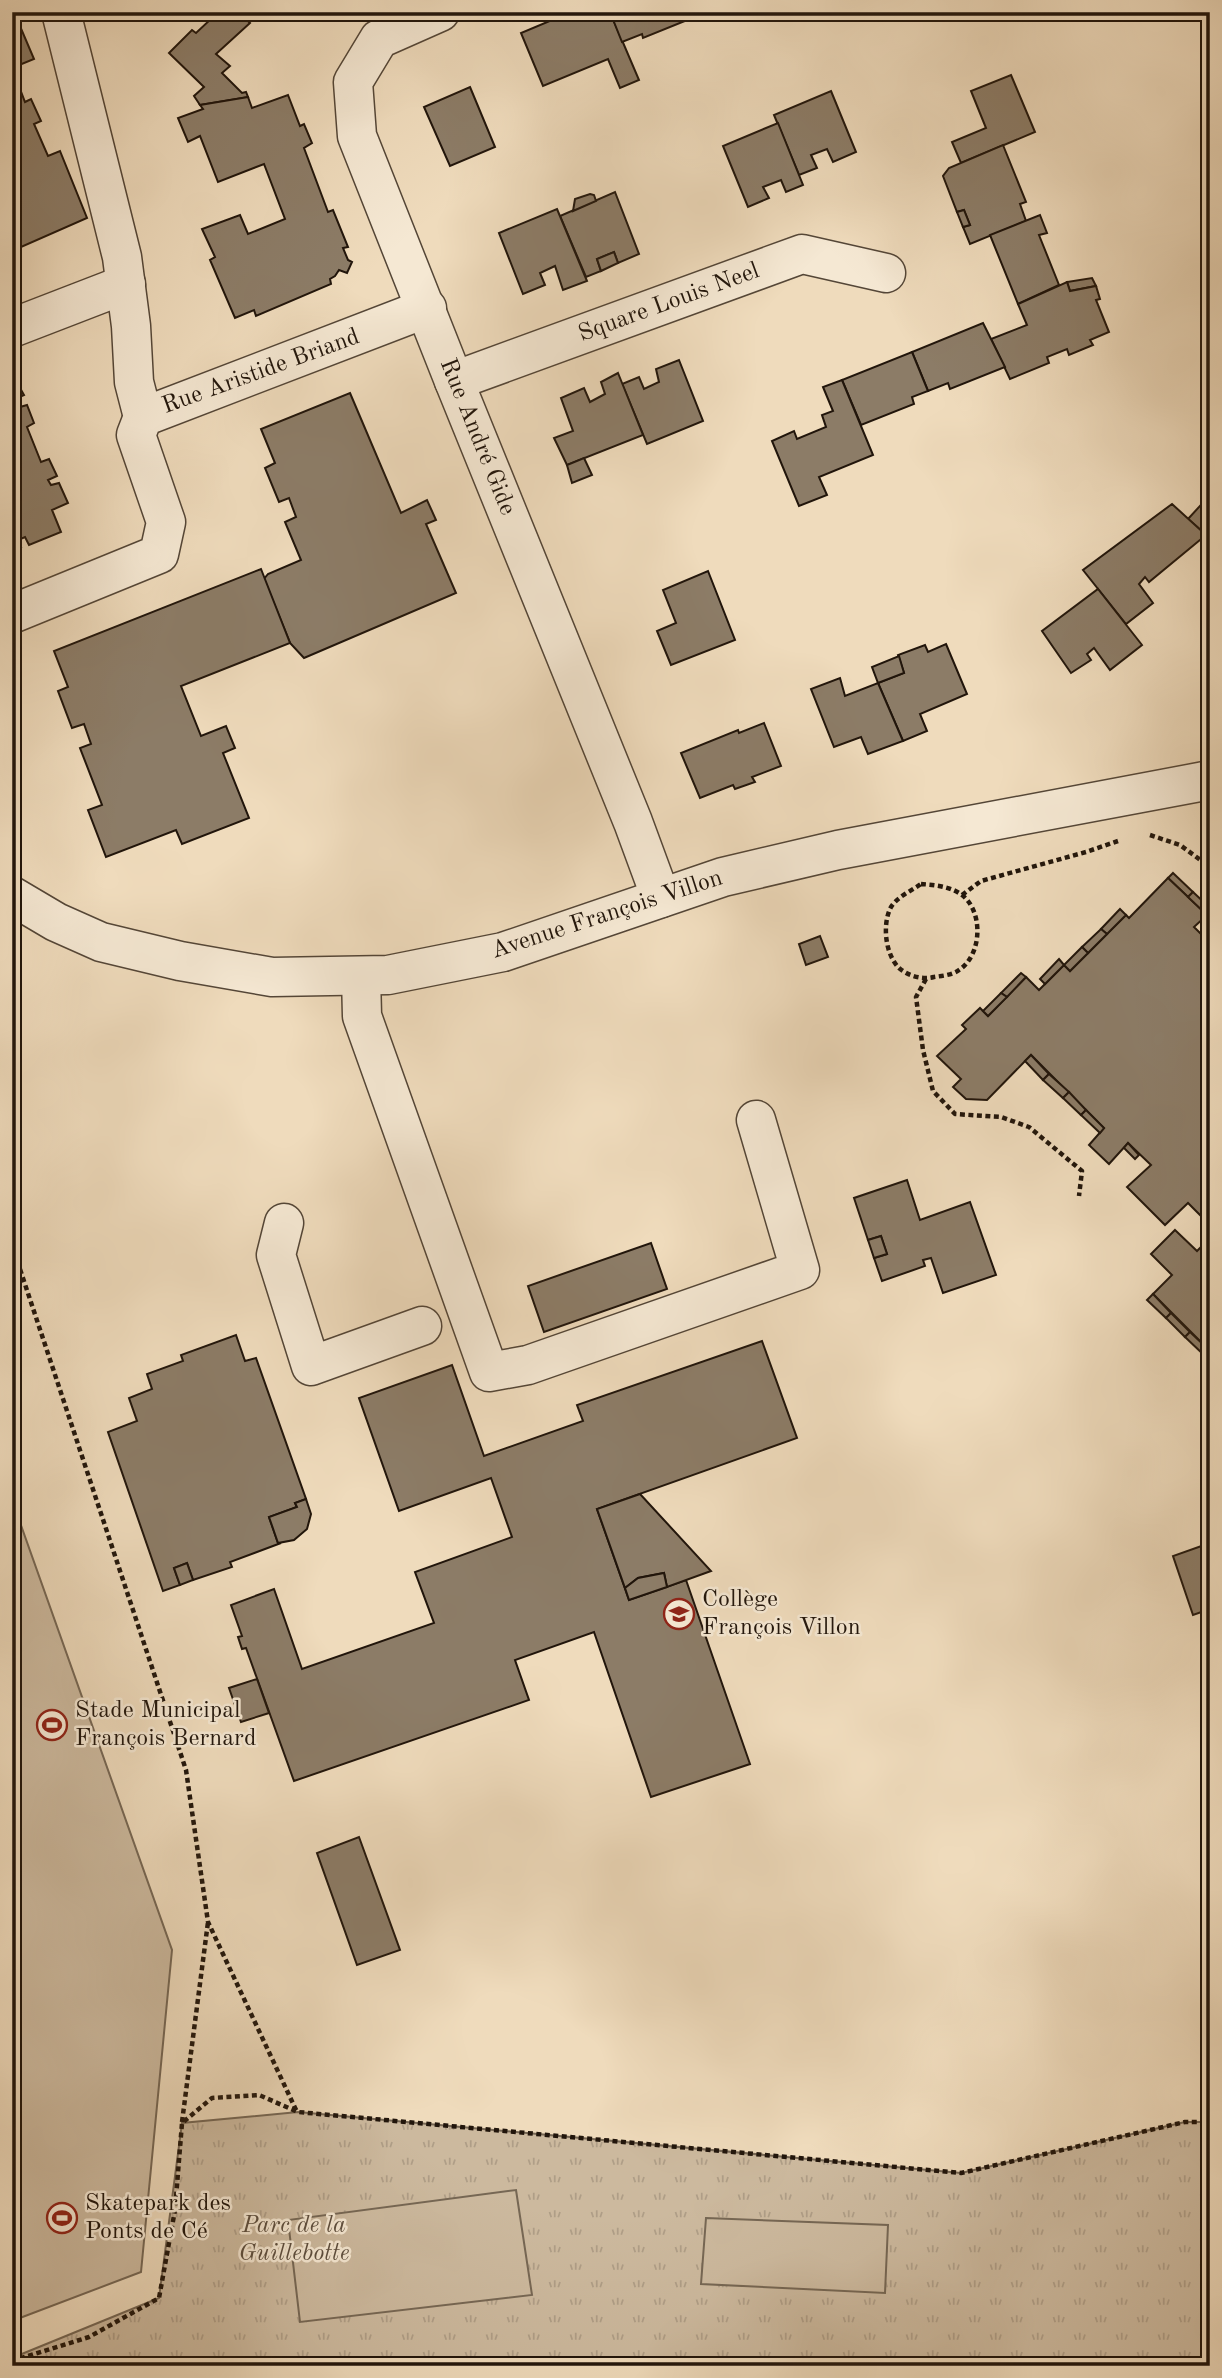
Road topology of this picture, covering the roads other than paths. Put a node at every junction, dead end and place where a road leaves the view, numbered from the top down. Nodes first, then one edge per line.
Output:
1 (61, 12) edge
2 (440, 12) edge
3 (887, 273) dead end
4 (126, 284) junction
5 (427, 308) junction
6 (12, 328) edge
7 (454, 381) junction
8 (143, 417) junction
9 (12, 614) edge
10 (1210, 780) edge
11 (12, 896) edge
12 (661, 898) junction
13 (361, 976) junction
14 (756, 1120) dead end
15 (284, 1223) dead end
16 (422, 1326) dead end

1 - 4 street
2 - 5 street, Rue André Gide
3 - 7 street, Square Louis Neel
4 - 6 street
4 - 8 street
5 - 7 street, Rue André Gide
5 - 8 street, Rue Aristide Briand
7 - 12 street, Rue André Gide
8 - 9 street, Rue Aristide Briand
10 - 12 street, Avenue François Villon
11 - 13 street, Avenue François Villon
12 - 13 street, Avenue François Villon
13 - 14 street
15 - 16 street

